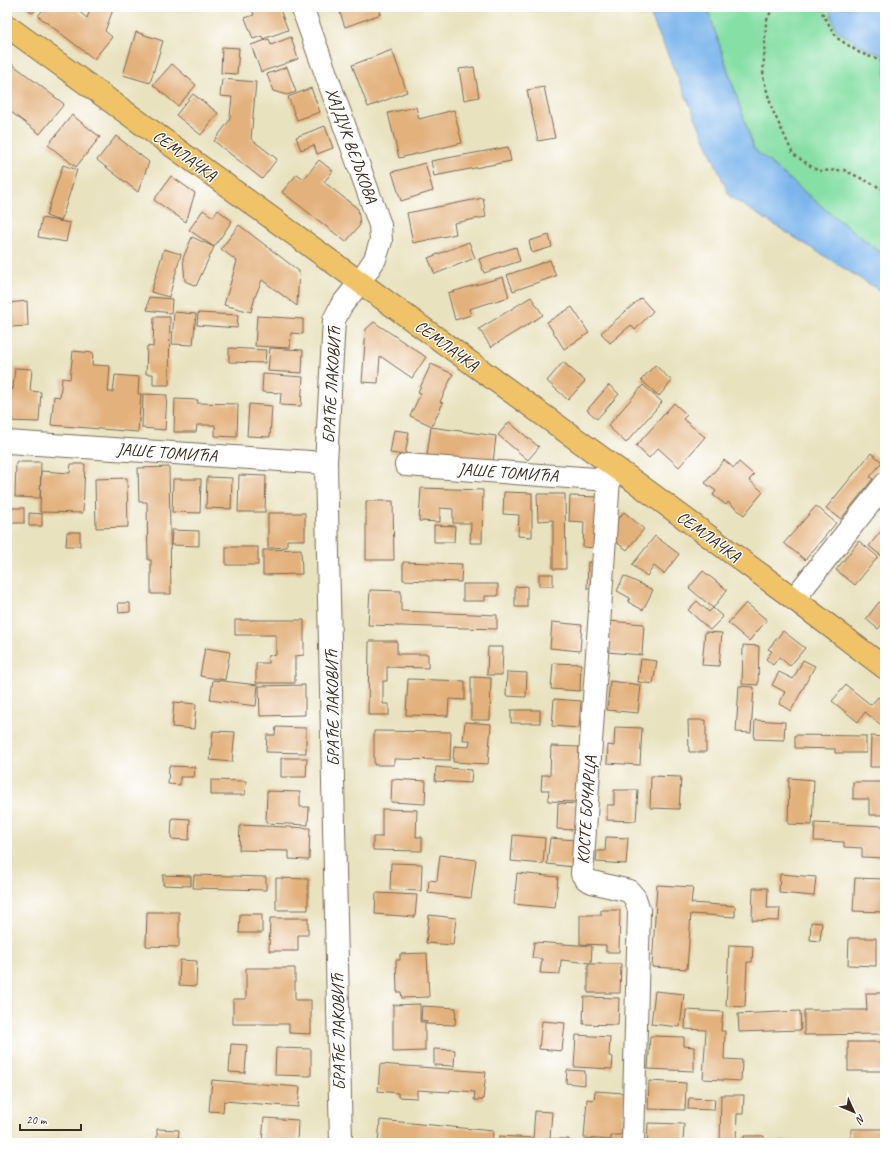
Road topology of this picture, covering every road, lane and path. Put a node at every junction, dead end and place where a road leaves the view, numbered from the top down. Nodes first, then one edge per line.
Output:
1 (302, 7) edge
2 (773, 7) edge
3 (820, 7) edge
4 (7, 26) edge
5 (885, 62) edge
6 (885, 190) edge
7 (360, 282) junction
8 (7, 442) edge
9 (326, 463) junction
10 (406, 465) dead end
11 (610, 472) junction
12 (885, 484) edge
13 (794, 599) junction
14 (885, 668) edge
15 (341, 1143) edge
16 (633, 1143) edge

1 - 7 street, ХАЈДУК ВЕЉКОВА
2 - 6 path
3 - 5 path
4 - 7 main road, СЕМЛАЧКА
7 - 9 street, БРАЋЕ ЛАКОВИЋ
7 - 11 main road, СЕМЛАЧКА
8 - 9 street, ЈАШЕ ТОМИЋА
9 - 15 street, БРАЋЕ ЛАКОВИЋ
10 - 11 street, ЈАШЕ ТОМИЋА
11 - 13 main road, СЕМЛАЧКА
11 - 16 street, КОСТЕ БОЧАРЦА
12 - 13 street
13 - 14 main road, СЕМЛАЧКА

